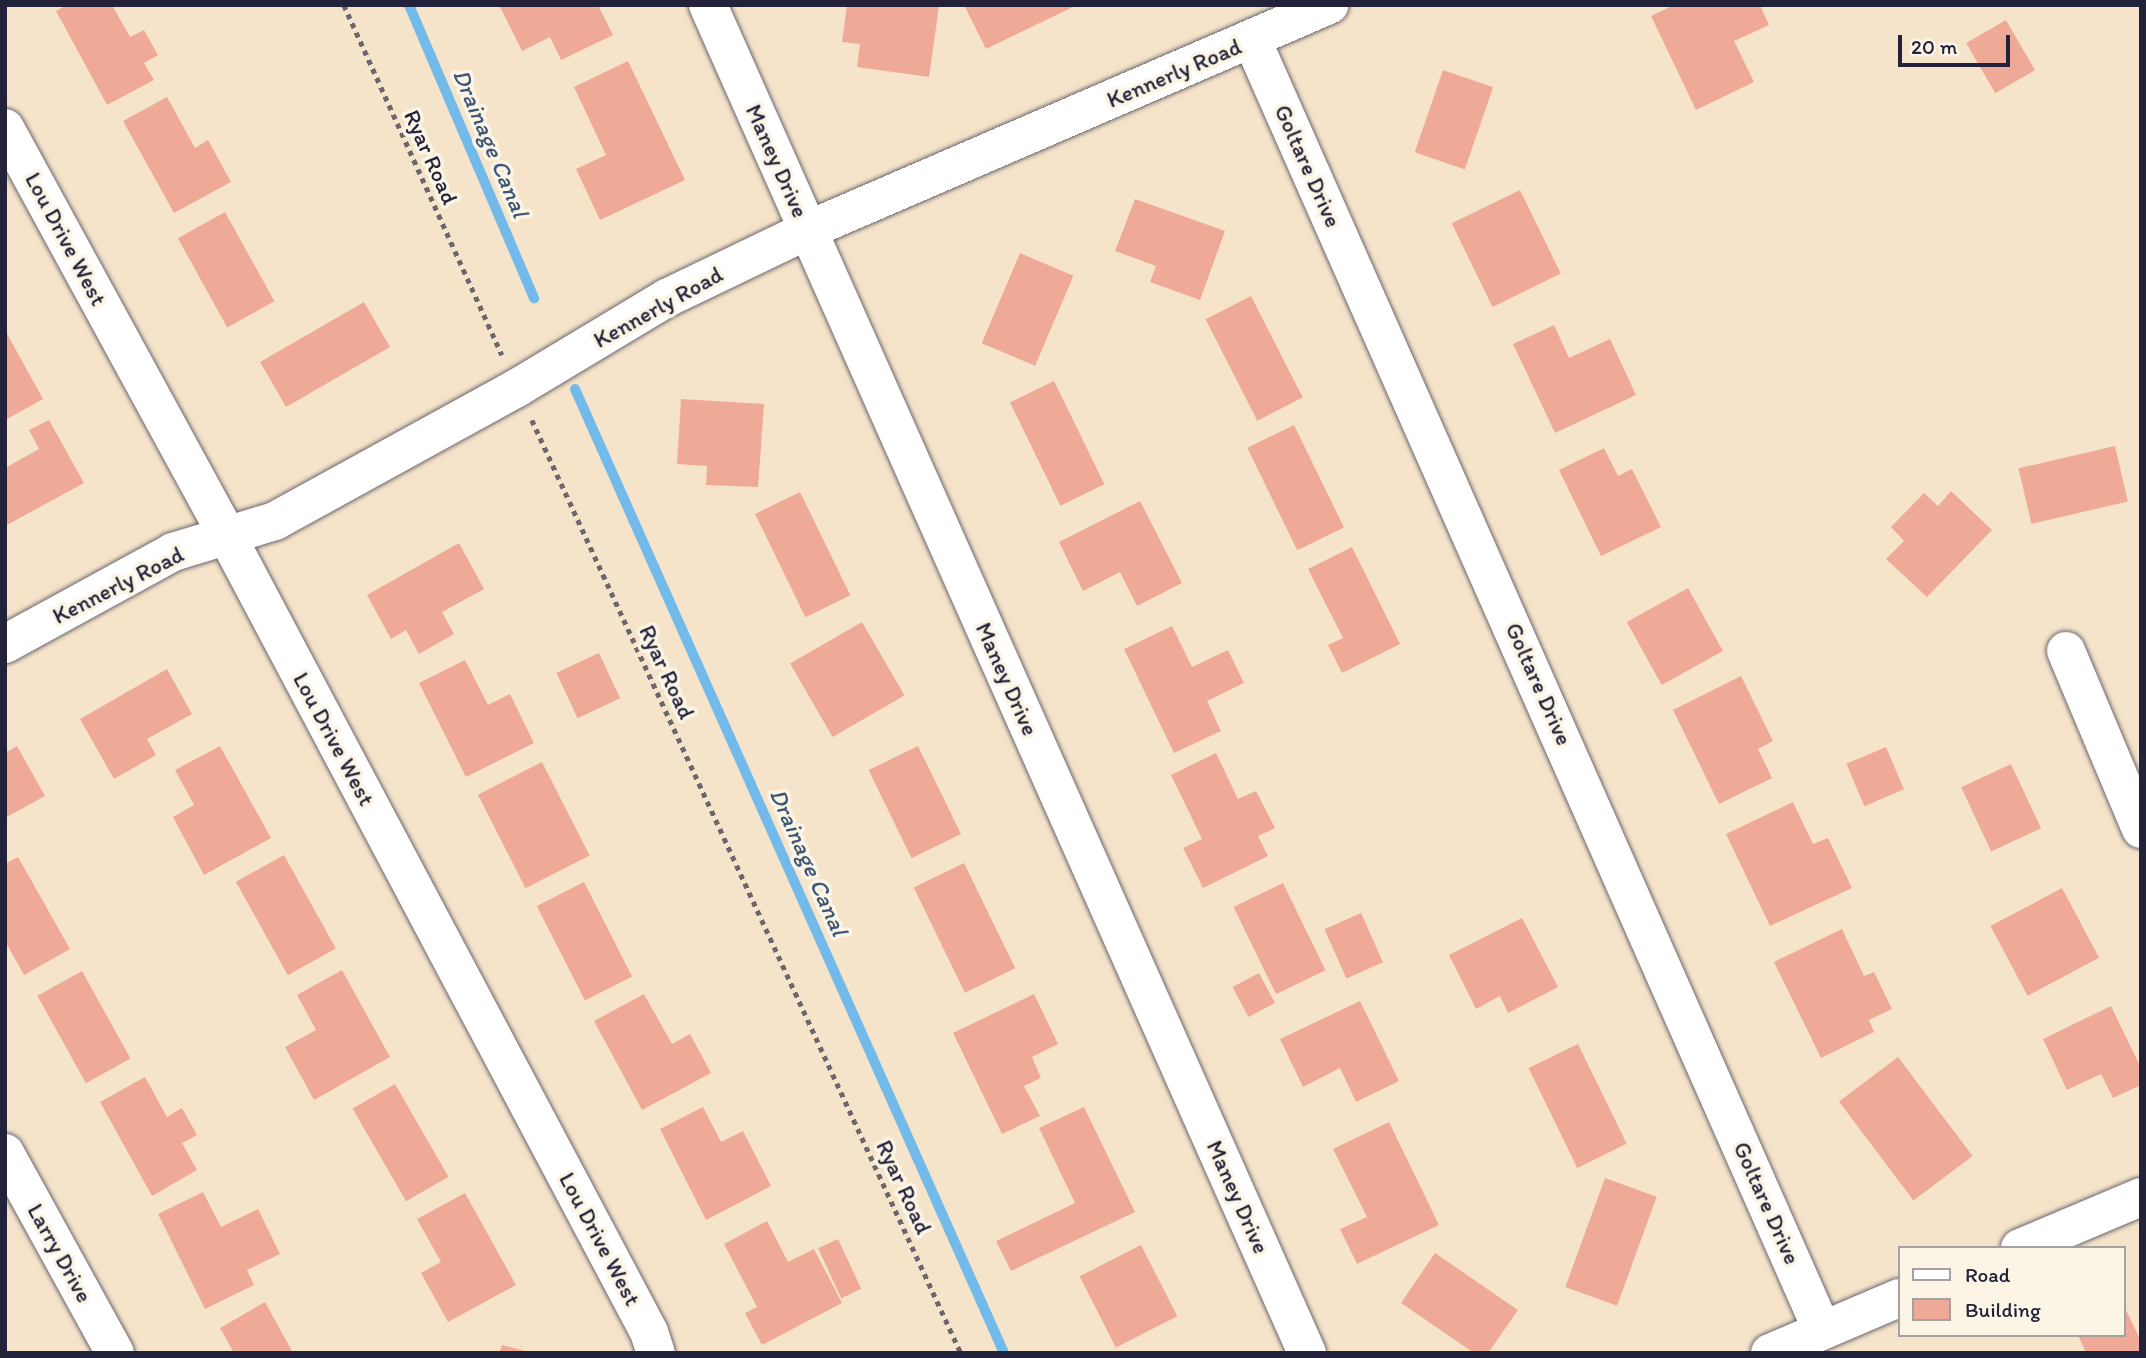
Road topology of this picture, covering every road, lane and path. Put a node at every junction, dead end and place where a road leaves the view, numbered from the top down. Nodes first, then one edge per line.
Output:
1 (344, 5) edge
2 (708, 5) edge
3 (1329, 5) edge
4 (1252, 40) junction
5 (5, 128) edge
6 (808, 230) junction
7 (517, 388) junction
8 (227, 536) junction
9 (5, 644) edge
10 (2066, 651) dead end
11 (2141, 829) edge
12 (5, 1153) edge
13 (2141, 1197) edge
14 (2025, 1246) edge
15 (1898, 1298) edge
16 (1822, 1330) junction
17 (114, 1353) edge
18 (656, 1353) edge
19 (961, 1353) edge
20 (1307, 1353) edge
21 (1770, 1353) edge

1 - 7 path, Ryar Road
2 - 6 street, Maney Drive
3 - 4 street, Kennerly Road
4 - 6 street, Kennerly Road
4 - 16 street, Goltare Drive
5 - 8 street, Lou Drive West
6 - 7 street, Kennerly Road
6 - 20 street, Maney Drive
7 - 8 street, Kennerly Road
7 - 19 path, Ryar Road
8 - 9 street, Kennerly Road
8 - 18 street, Lou Drive West
10 - 11 street
12 - 17 street, Larry Drive
13 - 14 street
15 - 16 street
16 - 21 street

